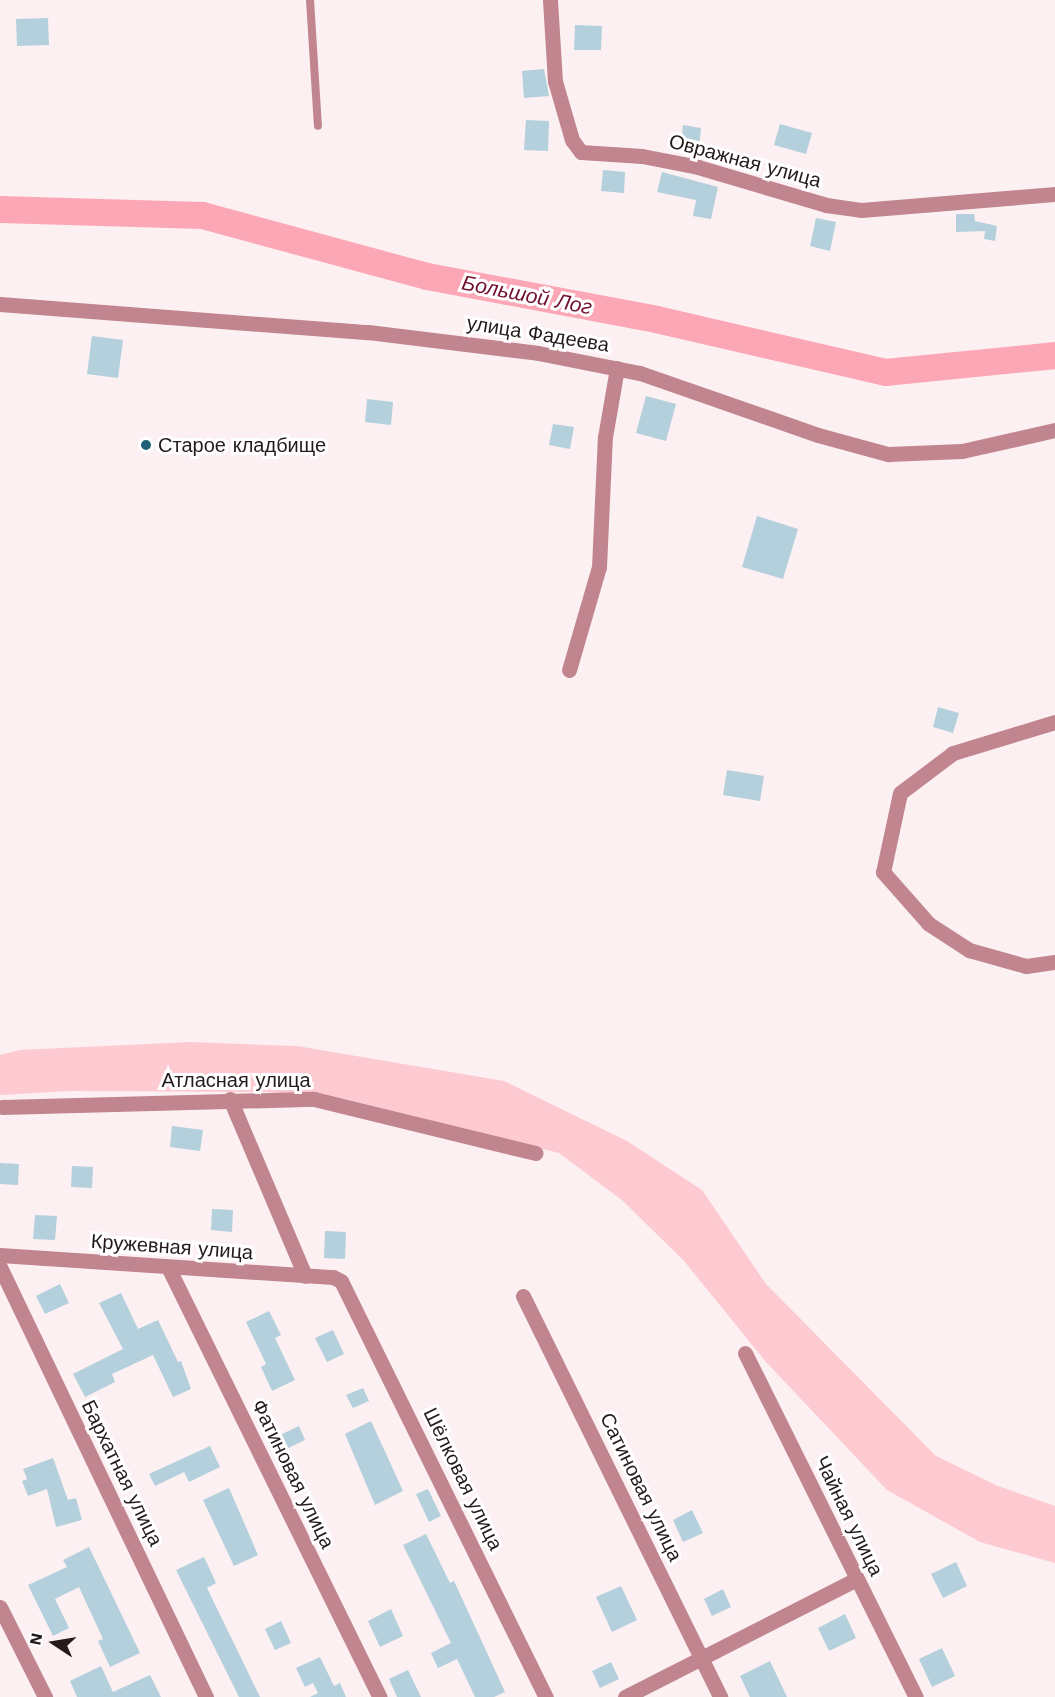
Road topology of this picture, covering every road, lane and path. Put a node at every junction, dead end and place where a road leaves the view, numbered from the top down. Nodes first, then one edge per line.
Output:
1 (310, 0) edge
2 (550, 0) edge
3 (318, 126) dead end
4 (1055, 194) edge
5 (0, 304) edge
6 (617, 368) junction
7 (1055, 430) edge
8 (569, 670) dead end
9 (1055, 722) edge
10 (1055, 963) edge
11 (230, 1099) junction
12 (2, 1107) dead end
13 (536, 1153) dead end
14 (0, 1256) edge
15 (0, 1267) edge
16 (169, 1269) junction
17 (305, 1276) junction
18 (341, 1281) joint
19 (524, 1296) dead end
20 (745, 1353) dead end
21 (858, 1579) junction
22 (0, 1607) edge
23 (701, 1658) junction
24 (45, 1697) edge
25 (206, 1697) edge
26 (380, 1697) edge
27 (546, 1697) edge
28 (625, 1697) edge
29 (720, 1697) edge
30 (916, 1697) edge

1 - 3 lane
2 - 4 street, Овражная улица
5 - 6 street, улица Фадеева
6 - 7 street, улица Фадеева
6 - 8 street
9 - 10 street
11 - 12 street, Атласная улица
11 - 13 street, Атласная улица
11 - 17 street
14 - 16 street, Кружевная улица
15 - 25 street, Бархатная улица
16 - 17 street, Кружевная улица
16 - 26 street, Фатиновая улица
17 - 18 street, Кружевная улица
18 - 27 street, Шёлковая улица
19 - 23 street, Сатиновая улица
20 - 21 street, Чайная улица
21 - 23 street
21 - 30 street, Чайная улица
22 - 24 street
23 - 28 street
23 - 29 street, Сатиновая улица

